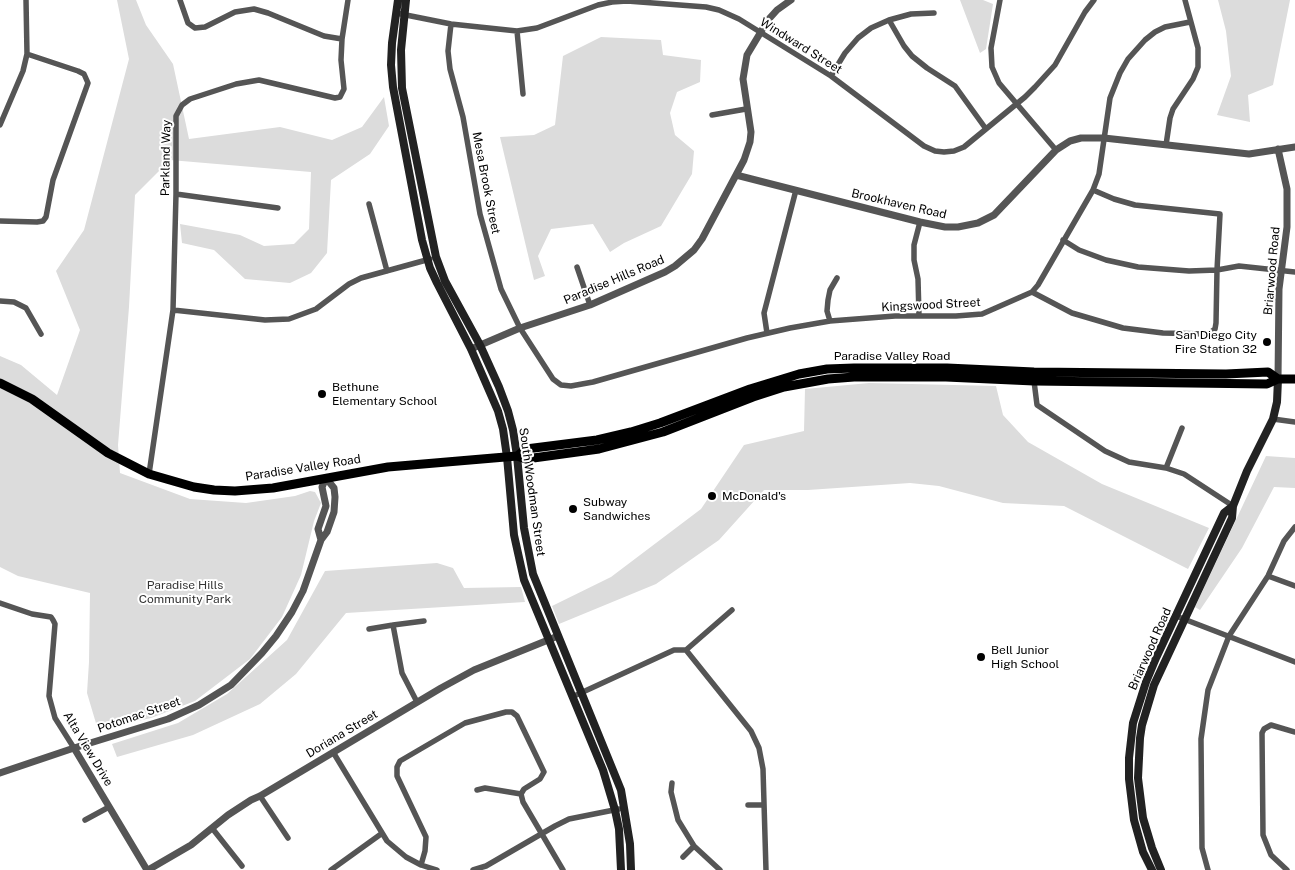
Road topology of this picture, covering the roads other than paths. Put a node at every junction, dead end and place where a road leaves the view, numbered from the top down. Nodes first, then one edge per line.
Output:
1 (26, 0) edge
2 (180, 0) edge
3 (348, 0) edge
4 (398, 0) edge
5 (406, 0) edge
6 (792, 0) edge
7 (1000, 0) edge
8 (1094, 0) edge
9 (1185, 0) edge
10 (934, 13) dead end
11 (400, 14) junction
12 (889, 20) junction
13 (1190, 22) junction
14 (451, 24) junction
15 (517, 31) junction
16 (760, 32) junction
17 (342, 39) junction
18 (27, 54) junction
19 (831, 76) junction
20 (523, 94) dead end
21 (1017, 104) junction
22 (746, 109) junction
23 (712, 115) dead end
24 (0, 124) edge
25 (986, 129) junction
26 (1104, 138) junction
27 (1166, 145) junction
28 (1295, 147) edge
29 (1278, 149) junction
30 (1056, 150) junction
31 (736, 175) junction
32 (796, 190) junction
33 (1093, 190) junction
34 (176, 194) junction
35 (369, 204) dead end
36 (278, 208) dead end
37 (0, 221) edge
38 (920, 222) junction
39 (1063, 240) junction
40 (436, 257) junction
41 (428, 259) junction
42 (577, 267) dead end
43 (1217, 270) junction
44 (387, 271) junction
45 (1281, 272) junction
46 (1295, 272) edge
47 (837, 278) dead end
48 (1032, 292) junction
49 (0, 301) edge
50 (590, 305) junction
51 (173, 310) junction
52 (919, 316) junction
53 (830, 321) junction
54 (520, 328) junction
55 (767, 333) junction
56 (41, 334) dead end
57 (480, 345) junction
58 (471, 349) junction
59 (1278, 379) junction
60 (1295, 379) edge
61 (1034, 381) junction
62 (0, 383) edge
63 (564, 386) joint
64 (1273, 419) junction
65 (1295, 422) edge
66 (1182, 428) dead end
67 (517, 456) junction
68 (507, 457) junction
69 (1166, 468) junction
70 (149, 474) junction
71 (326, 478) junction
72 (1233, 506) junction
73 (1295, 527) edge
74 (321, 540) junction
75 (1268, 576) junction
76 (1295, 586) edge
77 (0, 603) edge
78 (732, 610) dead end
79 (1176, 616) junction
80 (1185, 619) junction
81 (424, 621) dead end
82 (393, 625) junction
83 (369, 629) dead end
84 (558, 636) junction
85 (1229, 636) junction
86 (549, 640) junction
87 (686, 650) junction
88 (1295, 662) edge
89 (582, 693) junction
90 (572, 697) junction
91 (417, 702) junction
92 (1295, 732) edge
93 (1131, 736) junction
94 (74, 748) junction
95 (333, 752) junction
96 (1138, 761) junction
97 (1, 770) edge
98 (672, 783) dead end
99 (476, 790) dead end
100 (521, 794) junction
101 (260, 796) junction
102 (748, 805) dead end
103 (762, 805) junction
104 (109, 807) junction
105 (626, 808) junction
106 (615, 810) junction
107 (86, 820) dead end
108 (212, 828) junction
109 (381, 834) junction
110 (541, 834) junction
111 (288, 838) dead end
112 (694, 846) junction
113 (683, 857) dead end
114 (421, 865) junction
115 (242, 866) dead end
116 (487, 868) edge
117 (148, 870) edge
118 (331, 870) edge
119 (437, 870) edge
120 (473, 870) edge
121 (563, 870) edge
122 (621, 870) edge
123 (631, 870) edge
124 (720, 870) edge
125 (766, 870) edge
126 (1152, 870) edge
127 (1162, 870) edge
128 (1208, 870) edge
129 (1287, 870) edge

1 - 18 street
2 - 17 street
3 - 17 street, Parkland Way
4 - 11 main road, South Woodman Street
5 - 11 main road, South Woodman Street
6 - 16 street, Paradise Hills Road
7 - 21 street
8 - 21 street, Windward Street
9 - 13 street
10 - 12 street
11 - 14 street, Windward Street
11 - 40 main road, South Woodman Street
11 - 41 main road, South Woodman Street
12 - 19 street
12 - 25 street
13 - 26 street
13 - 27 street
14 - 15 street, Windward Street
14 - 54 street, Mesa Brook Street
15 - 16 street, Windward Street
15 - 20 street
16 - 19 street, Windward Street
16 - 22 street, Paradise Hills Road
17 - 34 street, Parkland Way
18 - 24 street
18 - 37 street
19 - 25 street, Windward Street
21 - 25 street, Windward Street
21 - 30 street
22 - 23 street
22 - 31 street, Paradise Hills Road
26 - 27 street, Brookhaven Road
26 - 30 street, Brookhaven Road
26 - 33 street
27 - 29 street, Brookhaven Road
28 - 29 street, Brookhaven Road
29 - 45 street, Briarwood Road
30 - 38 street, Brookhaven Road
31 - 32 street, Brookhaven Road
31 - 50 street, Paradise Hills Road
32 - 38 street, Brookhaven Road
32 - 55 street
33 - 39 street
33 - 43 street
34 - 36 street
34 - 51 street, Parkland Way
35 - 44 street
38 - 52 street
39 - 43 street
39 - 48 street
40 - 41 street
40 - 57 main road, South Woodman Street
41 - 44 street
41 - 58 main road, South Woodman Street
42 - 50 street
43 - 45 street
43 - 48 street
44 - 51 street
45 - 46 street
45 - 59 street, Briarwood Road
47 - 53 street
48 - 52 street, Kingswood Street
49 - 56 street
50 - 54 street, Paradise Hills Road
51 - 70 street, Parkland Way
52 - 53 street, Kingswood Street
53 - 55 street, Kingswood Street
54 - 57 street, Paradise Hills Road
54 - 63 street, Mesa Brook Street
55 - 63 street, Kingswood Street
57 - 58 street, Paradise Hills Road
57 - 67 main road, South Woodman Street
58 - 68 main road, South Woodman Street
59 - 60 main road, Paradise Valley Road
59 - 61 main road, Paradise Valley Road
59 - 64 main road, Briarwood Road
59 - 67 main road, Paradise Valley Road
61 - 67 main road, Paradise Valley Road
61 - 69 street
62 - 70 main road, Paradise Valley Road
64 - 65 street
64 - 72 main road, Briarwood Road
66 - 69 street
67 - 68 main road, Paradise Valley Road
67 - 84 main road, South Woodman Street
68 - 71 main road, Paradise Valley Road
68 - 86 main road, South Woodman Street
69 - 72 street
70 - 71 main road, Paradise Valley Road
71 - 74 street, Potomac Street
71 - 74 street, Potomac Street
72 - 79 main road, Briarwood Road
72 - 80 main road, Briarwood Road
73 - 75 street
74 - 94 street, Potomac Street
75 - 76 street
75 - 85 street
77 - 94 street, Alta View Drive
78 - 87 street
79 - 80 street
79 - 93 main road, Briarwood Road
80 - 85 street
80 - 96 main road, Briarwood Road
81 - 82 street
82 - 83 street
82 - 91 street
84 - 86 street, Doriana Street
84 - 89 main road, South Woodman Street
85 - 88 street
85 - 128 street
86 - 90 main road, South Woodman Street
86 - 91 street, Doriana Street
87 - 89 street
87 - 103 street
89 - 90 street
89 - 105 main road, South Woodman Street
90 - 106 main road, South Woodman Street
91 - 95 street, Doriana Street
92 - 129 street
93 - 96 main road
93 - 126 main road, Briarwood Road
94 - 97 street, Potomac Street
94 - 104 street, Alta View Drive
95 - 101 street, Doriana Street
95 - 109 street
96 - 127 main road, Briarwood Road
98 - 112 street
99 - 100 street
100 - 110 street
100 - 114 street
101 - 108 street, Doriana Street
101 - 111 street
102 - 103 street
103 - 125 street
104 - 107 street
104 - 117 street, Alta View Drive
105 - 106 street
105 - 123 main road, South Woodman Street
106 - 110 street
106 - 122 main road, South Woodman Street
108 - 115 street
108 - 117 street, Doriana Street
109 - 114 street
109 - 118 street
110 - 116 street
110 - 121 street
112 - 113 street
112 - 124 street
114 - 119 street
116 - 120 street

